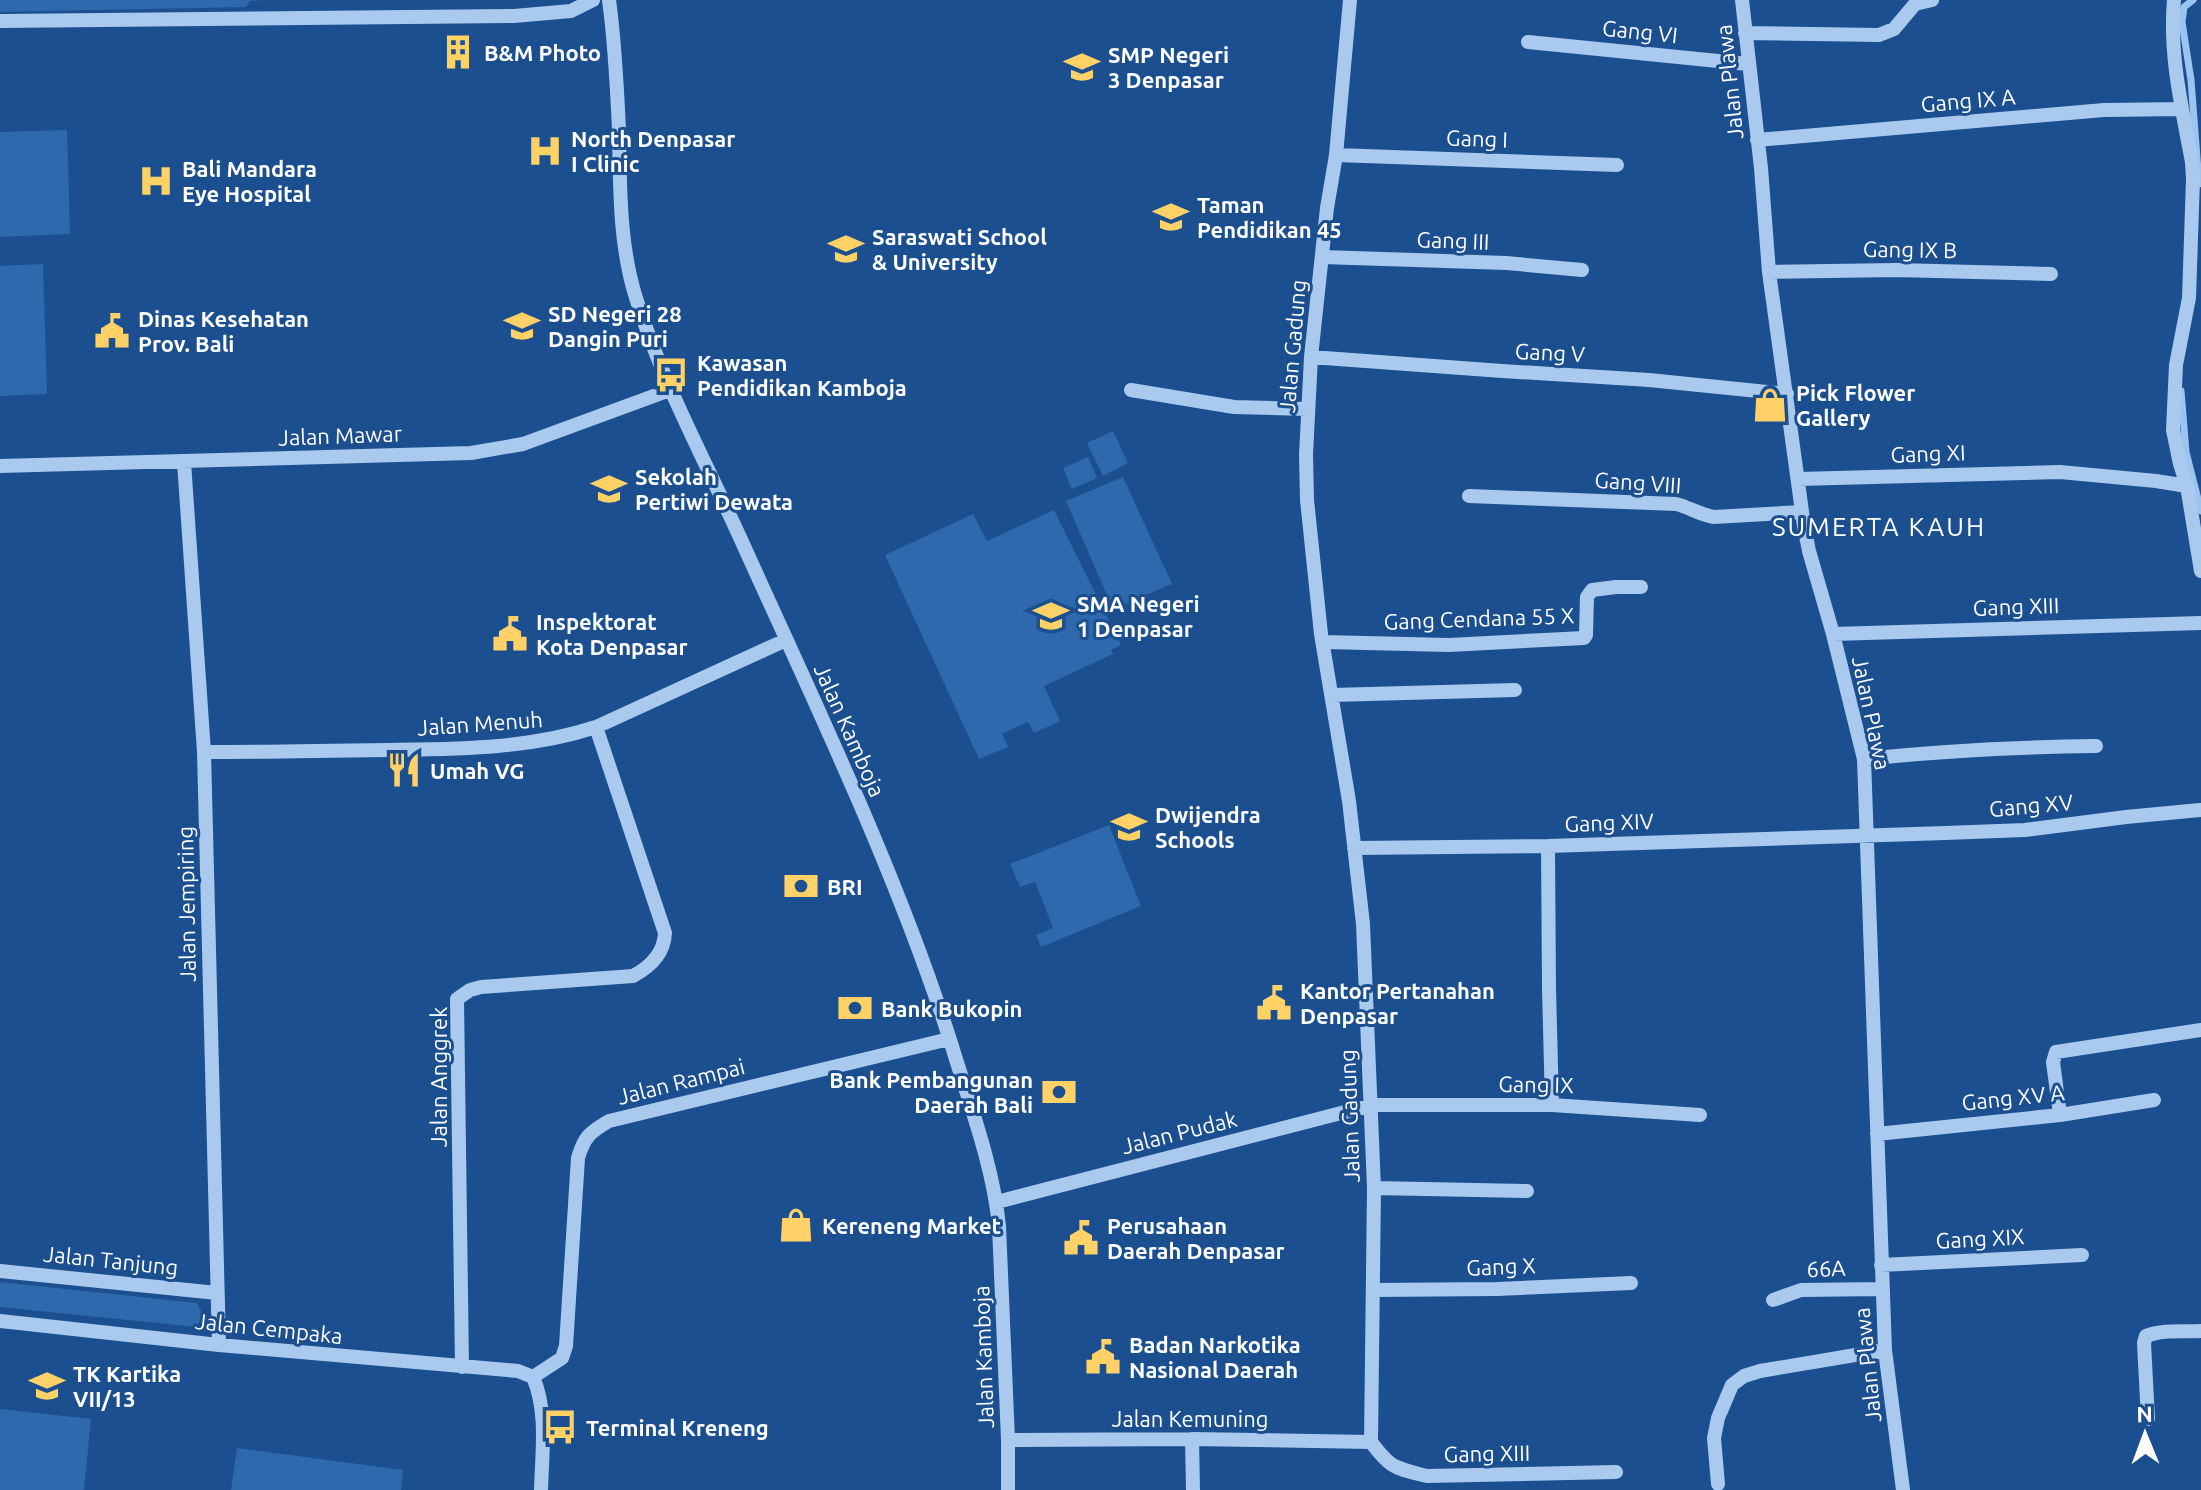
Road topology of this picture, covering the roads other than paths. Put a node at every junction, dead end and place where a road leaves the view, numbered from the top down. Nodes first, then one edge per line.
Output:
1 (593, 0) edge
2 (609, 0) edge
3 (1350, 0) edge
4 (1742, 0) edge
5 (1932, 0) edge
6 (2174, 0) edge
7 (0, 21) edge
8 (1745, 33) junction
9 (1528, 42) dead end
10 (1748, 64) junction
11 (2182, 109) junction
12 (1757, 140) junction
13 (1336, 155) junction
14 (1617, 165) dead end
15 (1322, 257) junction
16 (1582, 270) dead end
17 (1769, 272) junction
18 (2051, 274) dead end
19 (1311, 357) junction
20 (670, 390) junction
21 (1131, 390) dead end
22 (1787, 394) junction
23 (1308, 409) junction
24 (184, 462) junction
25 (0, 466) edge
26 (1798, 479) junction
27 (2187, 486) junction
28 (1469, 496) dead end
29 (1802, 512) junction
30 (2201, 571) edge
31 (1641, 587) dead end
32 (2201, 623) edge
33 (1833, 634) junction
34 (786, 640) junction
35 (1324, 642) junction
36 (1515, 690) dead end
37 (1332, 695) junction
38 (596, 727) junction
39 (2096, 746) dead end
40 (204, 752) junction
41 (1864, 759) junction
42 (2200, 810) edge
43 (1865, 836) junction
44 (1548, 846) junction
45 (1354, 848) junction
46 (2201, 1030) edge
47 (949, 1039) junction
48 (2154, 1100) dead end
49 (1372, 1105) junction
50 (1552, 1105) junction
51 (1700, 1115) dead end
52 (2060, 1115) junction
53 (1877, 1134) junction
54 (1374, 1188) junction
55 (1527, 1191) dead end
56 (997, 1202) junction
57 (2082, 1255) dead end
58 (1881, 1265) junction
59 (0, 1271) edge
60 (1631, 1283) dead end
61 (1882, 1289) junction
62 (1373, 1290) junction
63 (217, 1293) junction
64 (1773, 1300) dead end
65 (0, 1321) edge
66 (2201, 1331) edge
67 (219, 1345) junction
68 (1885, 1350) junction
69 (462, 1367) junction
70 (533, 1377) junction
71 (2148, 1419) dead end
72 (1192, 1439) junction
73 (1008, 1440) junction
74 (1371, 1442) junction
75 (1616, 1472) dead end
76 (1426, 1483) edge
77 (1718, 1484) dead end
78 (541, 1490) edge
79 (1008, 1490) edge
80 (1193, 1490) edge
81 (1903, 1490) edge

1 - 7 street
2 - 20 street, Jalan Kamboja
3 - 13 street, Jalan Gadung
4 - 8 street, Jalan Plawa
5 - 8 street
6 - 11 street
8 - 10 street, Jalan Plawa
9 - 10 street, Gang VI
10 - 12 street, Jalan Plawa
11 - 12 street, Gang IX A
11 - 27 street
12 - 17 street, Jalan Plawa
13 - 14 street, Gang I
13 - 15 street, Jalan Gadung
15 - 16 street, Gang III
15 - 19 street, Jalan Gadung
17 - 18 street, Gang IX B
17 - 22 street, Jalan Plawa
19 - 22 street, Gang V
19 - 23 street, Jalan Gadung
20 - 24 street, Jalan Mawar
20 - 34 street, Jalan Kamboja
21 - 23 street
22 - 26 street, Jalan Plawa
23 - 35 street, Jalan Gadung
24 - 25 street, Jalan Mawar
24 - 40 street, Jalan Jempiring
26 - 27 street, Gang XI
26 - 29 street, Jalan Plawa
27 - 30 street
28 - 29 street, Gang VIII
29 - 33 street, Jalan Plawa
31 - 35 street, Gang Cendana 55 X
32 - 33 street, Gang XIII
33 - 41 street, Jalan Plawa
34 - 38 street, Jalan Menuh
34 - 47 street, Jalan Kamboja
35 - 37 street, Jalan Gadung
36 - 37 street
37 - 45 street, Jalan Gadung
38 - 40 street, Jalan Menuh
38 - 69 street, Jalan Anggrek
39 - 41 street
40 - 63 street, Jalan Jempiring
41 - 43 street, Jalan Plawa
42 - 43 street, Gang XV
43 - 44 street, Gang XIV
43 - 53 street, Jalan Plawa
44 - 45 street, Gang XIV
44 - 50 street
45 - 49 street, Jalan Gadung
46 - 52 street
47 - 56 street, Jalan Kamboja
47 - 70 street, Jalan Rampai
48 - 52 street, Gang XV A
49 - 50 street, Gang IX
49 - 54 street, Jalan Gadung
49 - 56 street, Jalan Pudak
50 - 51 street, Gang IX
52 - 53 street, Gang XV A
53 - 58 street, Jalan Plawa
54 - 55 street
54 - 62 street, Jalan Gadung
56 - 73 street, Jalan Kamboja
57 - 58 street, Gang XIX
58 - 61 street, Jalan Plawa
59 - 63 street, Jalan Tanjung
60 - 62 street, Gang X
61 - 64 street, 66A
61 - 68 street, Jalan Plawa
62 - 74 street, Jalan Gadung
63 - 67 street, Jalan Jempiring
65 - 67 street, Jalan Cempaka
66 - 71 street
67 - 69 street, Jalan Cempaka
68 - 77 street
68 - 81 street, Jalan Plawa
69 - 70 street, Jalan Cempaka
70 - 78 street
72 - 73 street, Jalan Kemuning
72 - 74 street, Jalan Kemuning
72 - 80 street
73 - 79 street, Jalan Kamboja
74 - 76 street, Gang XIII
75 - 76 street, Gang XIII

